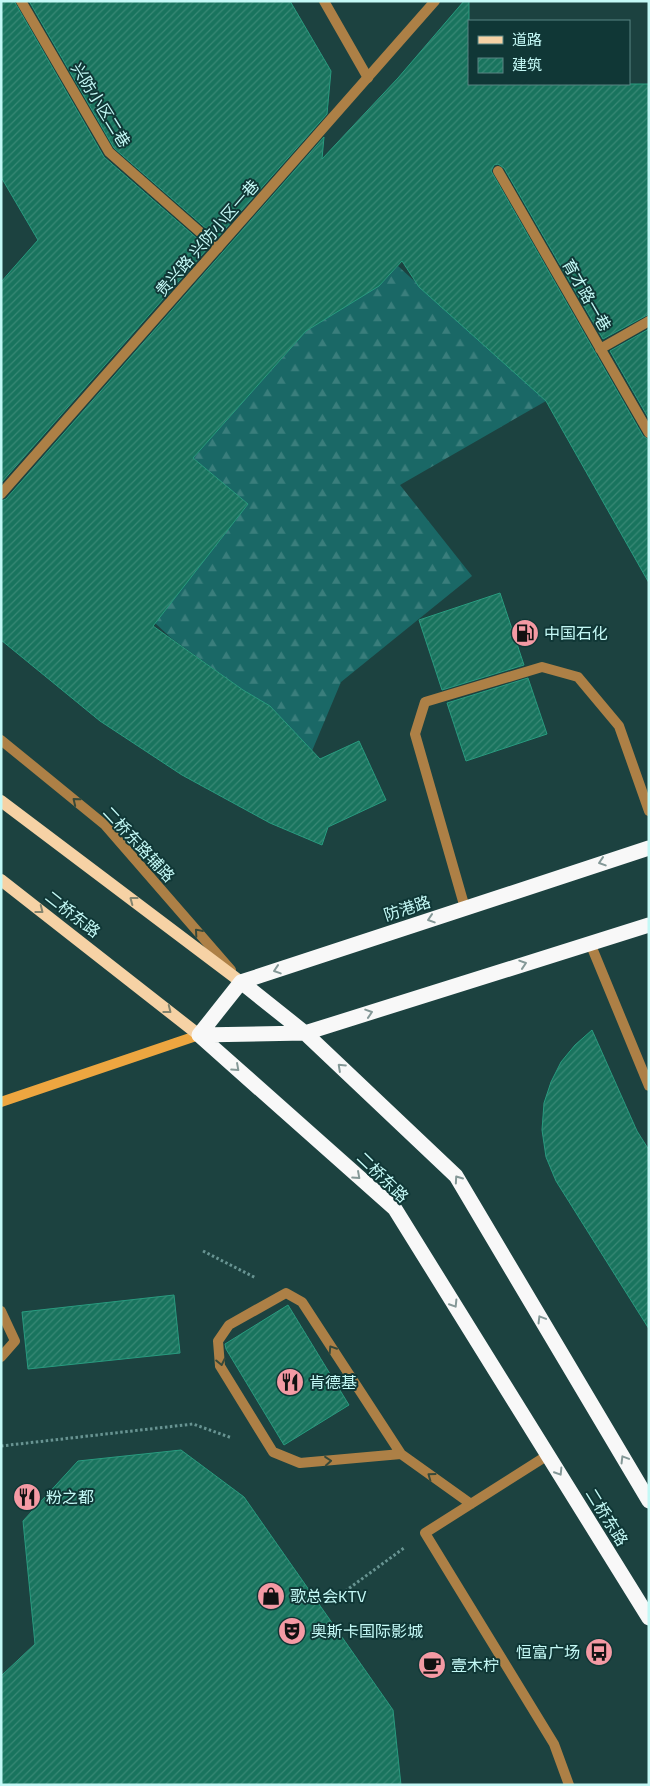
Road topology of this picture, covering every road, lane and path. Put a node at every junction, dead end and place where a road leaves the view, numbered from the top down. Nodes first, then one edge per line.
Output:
1 (21, 1) edge
2 (324, 1) edge
3 (435, 1) edge
4 (368, 78) junction
5 (498, 171) dead end
6 (218, 248) junction
7 (649, 321) edge
8 (600, 349) junction
9 (649, 433) edge
10 (1, 494) edge
11 (1, 740) edge
12 (1, 801) edge
13 (649, 811) edge
14 (649, 848) edge
15 (1, 880) edge
16 (465, 908) junction
17 (649, 925) edge
18 (590, 943) junction
19 (242, 982) junction
20 (305, 1033) junction
21 (200, 1035) junction
22 (649, 1086) edge
23 (1, 1102) edge
24 (203, 1251) dead end
25 (286, 1293) junction
26 (1, 1311) edge
27 (1, 1357) edge
28 (1, 1446) edge
29 (272, 1452) junction
30 (401, 1454) junction
31 (548, 1455) junction
32 (649, 1500) edge
33 (470, 1504) junction
34 (425, 1533) junction
35 (329, 1604) dead end
36 (649, 1618) edge
37 (569, 1785) edge

1 - 6 street, 兴防小区二巷
2 - 4 street
3 - 4 street, 贵兴路 兴防小区一巷
4 - 6 street, 贵兴路 兴防小区一巷
5 - 8 street, 育才路一巷
6 - 10 street, 贵兴路 兴防小区一巷
7 - 8 street
8 - 9 street, 育才路一巷
19 -> 11 street, 二桥东路辅路
19 -> 12 main road
13 - 16 street
14 -> 16 highway, 防港路
15 -> 21 main road, 二桥东路
16 -> 19 highway, 防港路
17 - 18 highway
20 -> 18 highway
18 - 22 street
19 - 20 highway
19 - 21 highway
20 - 21 highway
32 -> 20 highway
21 - 23 street
21 -> 31 highway, 二桥东路
24 - 25 path
25 -> 29 street
30 -> 25 street
26 - 27 street
28 - 29 path
29 -> 30 street
33 -> 30 street
31 - 33 street
31 -> 36 highway, 二桥东路
33 - 34 street
34 - 35 path
34 - 37 street

